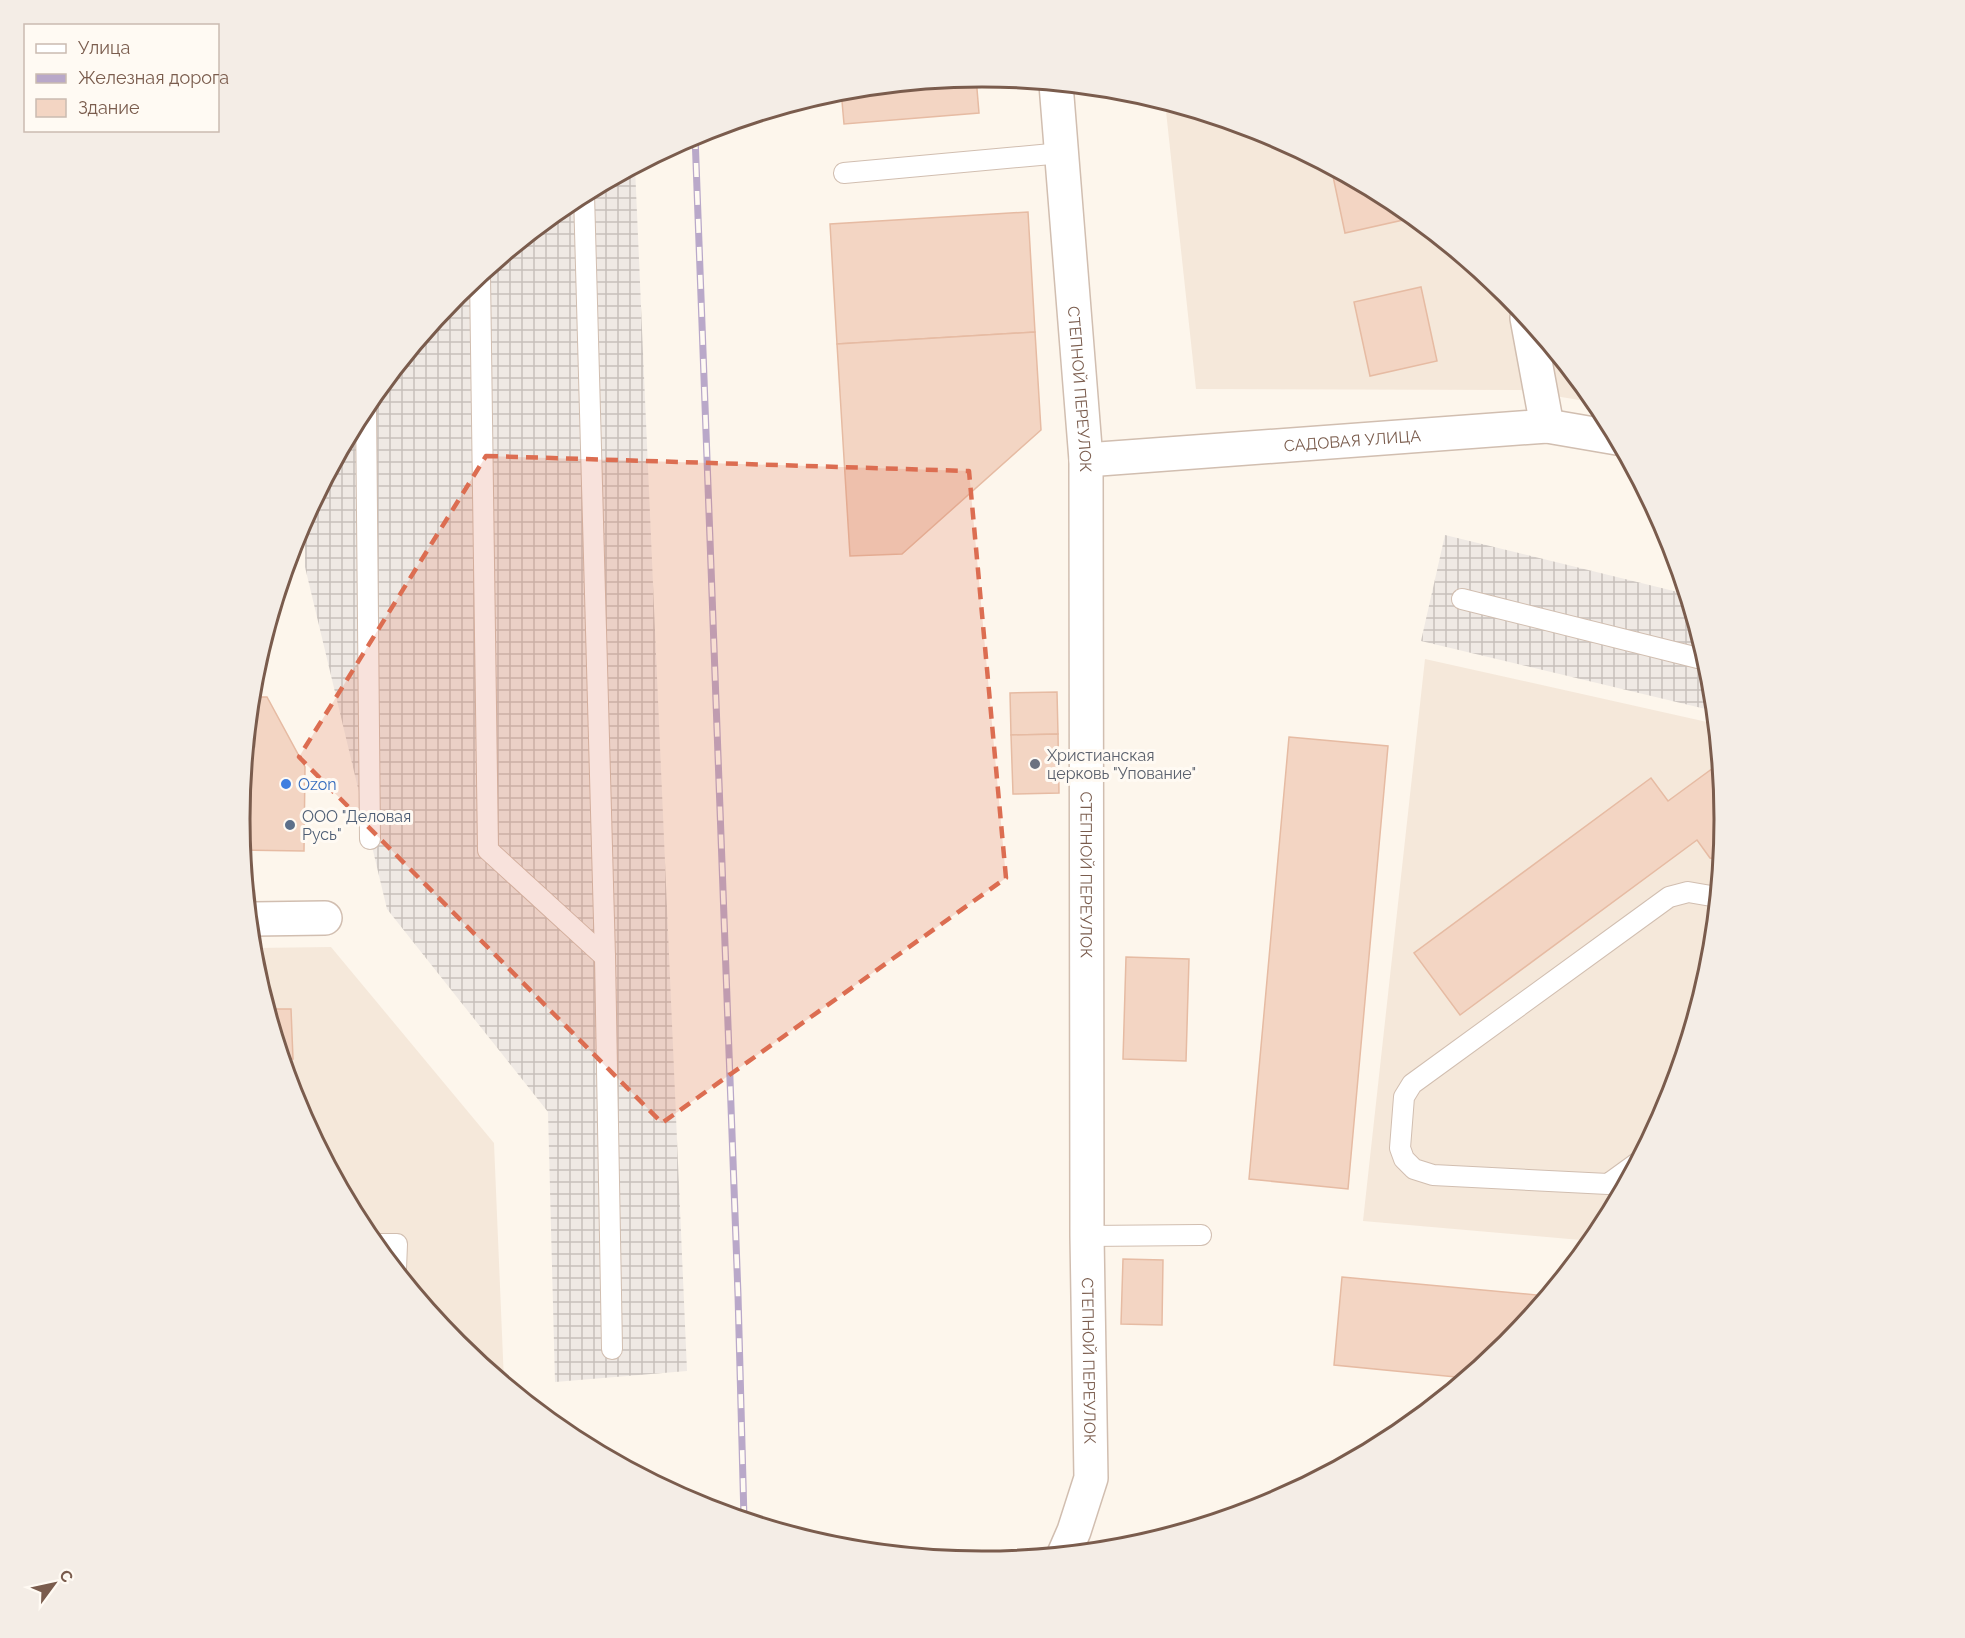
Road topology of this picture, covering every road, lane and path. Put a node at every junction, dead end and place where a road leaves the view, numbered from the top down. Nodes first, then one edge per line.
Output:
1 (1057, 91) edge
2 (1062, 153) junction
3 (844, 173) dead end
4 (584, 205) edge
5 (480, 287) edge
6 (1530, 332) edge
7 (366, 425) edge
8 (1547, 426) junction
9 (1606, 436) edge
10 (1086, 460) junction
11 (1462, 599) dead end
12 (1696, 657) edge
13 (370, 839) dead end
14 (1710, 896) edge
15 (258, 918) edge
16 (325, 918) dead end
17 (605, 957) junction
18 (1613, 1191) edge
19 (1201, 1235) dead end
20 (1087, 1236) junction
21 (387, 1244) edge
22 (396, 1257) edge
23 (612, 1349) dead end
24 (1068, 1546) edge

1 - 2 street, СТЕПНОЙ ПЕРЕУЛОК
2 - 3 lane
2 - 10 street, СТЕПНОЙ ПЕРЕУЛОК
4 - 17 lane
5 - 17 lane
6 - 8 street
7 - 13 lane
8 - 9 street, САДОВАЯ УЛИЦА
8 - 10 street, САДОВАЯ УЛИЦА
10 - 20 street, СТЕПНОЙ ПЕРЕУЛОК
11 - 12 lane
14 - 18 lane
15 - 16 street
17 - 23 lane
19 - 20 lane
20 - 24 street, СТЕПНОЙ ПЕРЕУЛОК
21 - 22 lane

